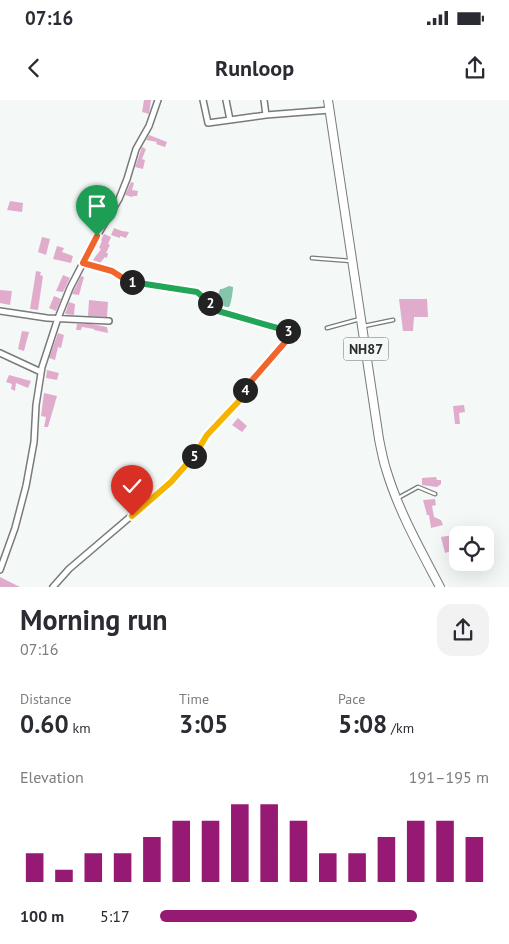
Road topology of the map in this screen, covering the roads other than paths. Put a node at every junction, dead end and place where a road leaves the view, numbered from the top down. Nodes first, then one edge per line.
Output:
1 (158, 100) edge
2 (203, 100) edge
3 (226, 100) edge
4 (264, 100) edge
5 (328, 100) edge
6 (330, 110) junction
7 (266, 115) junction
8 (230, 120) junction
9 (312, 258) dead end
10 (353, 261) junction
11 (83, 263) junction
12 (0, 311) edge
13 (58, 318) junction
14 (393, 320) dead end
15 (109, 321) dead end
16 (362, 322) junction
17 (327, 328) dead end
18 (0, 353) edge
19 (41, 372) junction
20 (435, 494) dead end
21 (396, 499) junction
22 (0, 570) edge
23 (53, 586) edge
24 (440, 586) edge

1 - 11 street
2 - 8 street
3 - 8 street
4 - 7 street
5 - 6 highway, NH87
6 - 7 street
6 - 10 highway, NH87
7 - 8 street
9 - 10 lane
10 - 16 highway, NH87
11 - 13 street
11 - 23 street
12 - 13 street
13 - 15 street
13 - 19 street
14 - 16 lane
16 - 17 lane
16 - 21 highway, NH87
18 - 19 street
19 - 22 street
20 - 21 lane
21 - 24 highway, NH87

